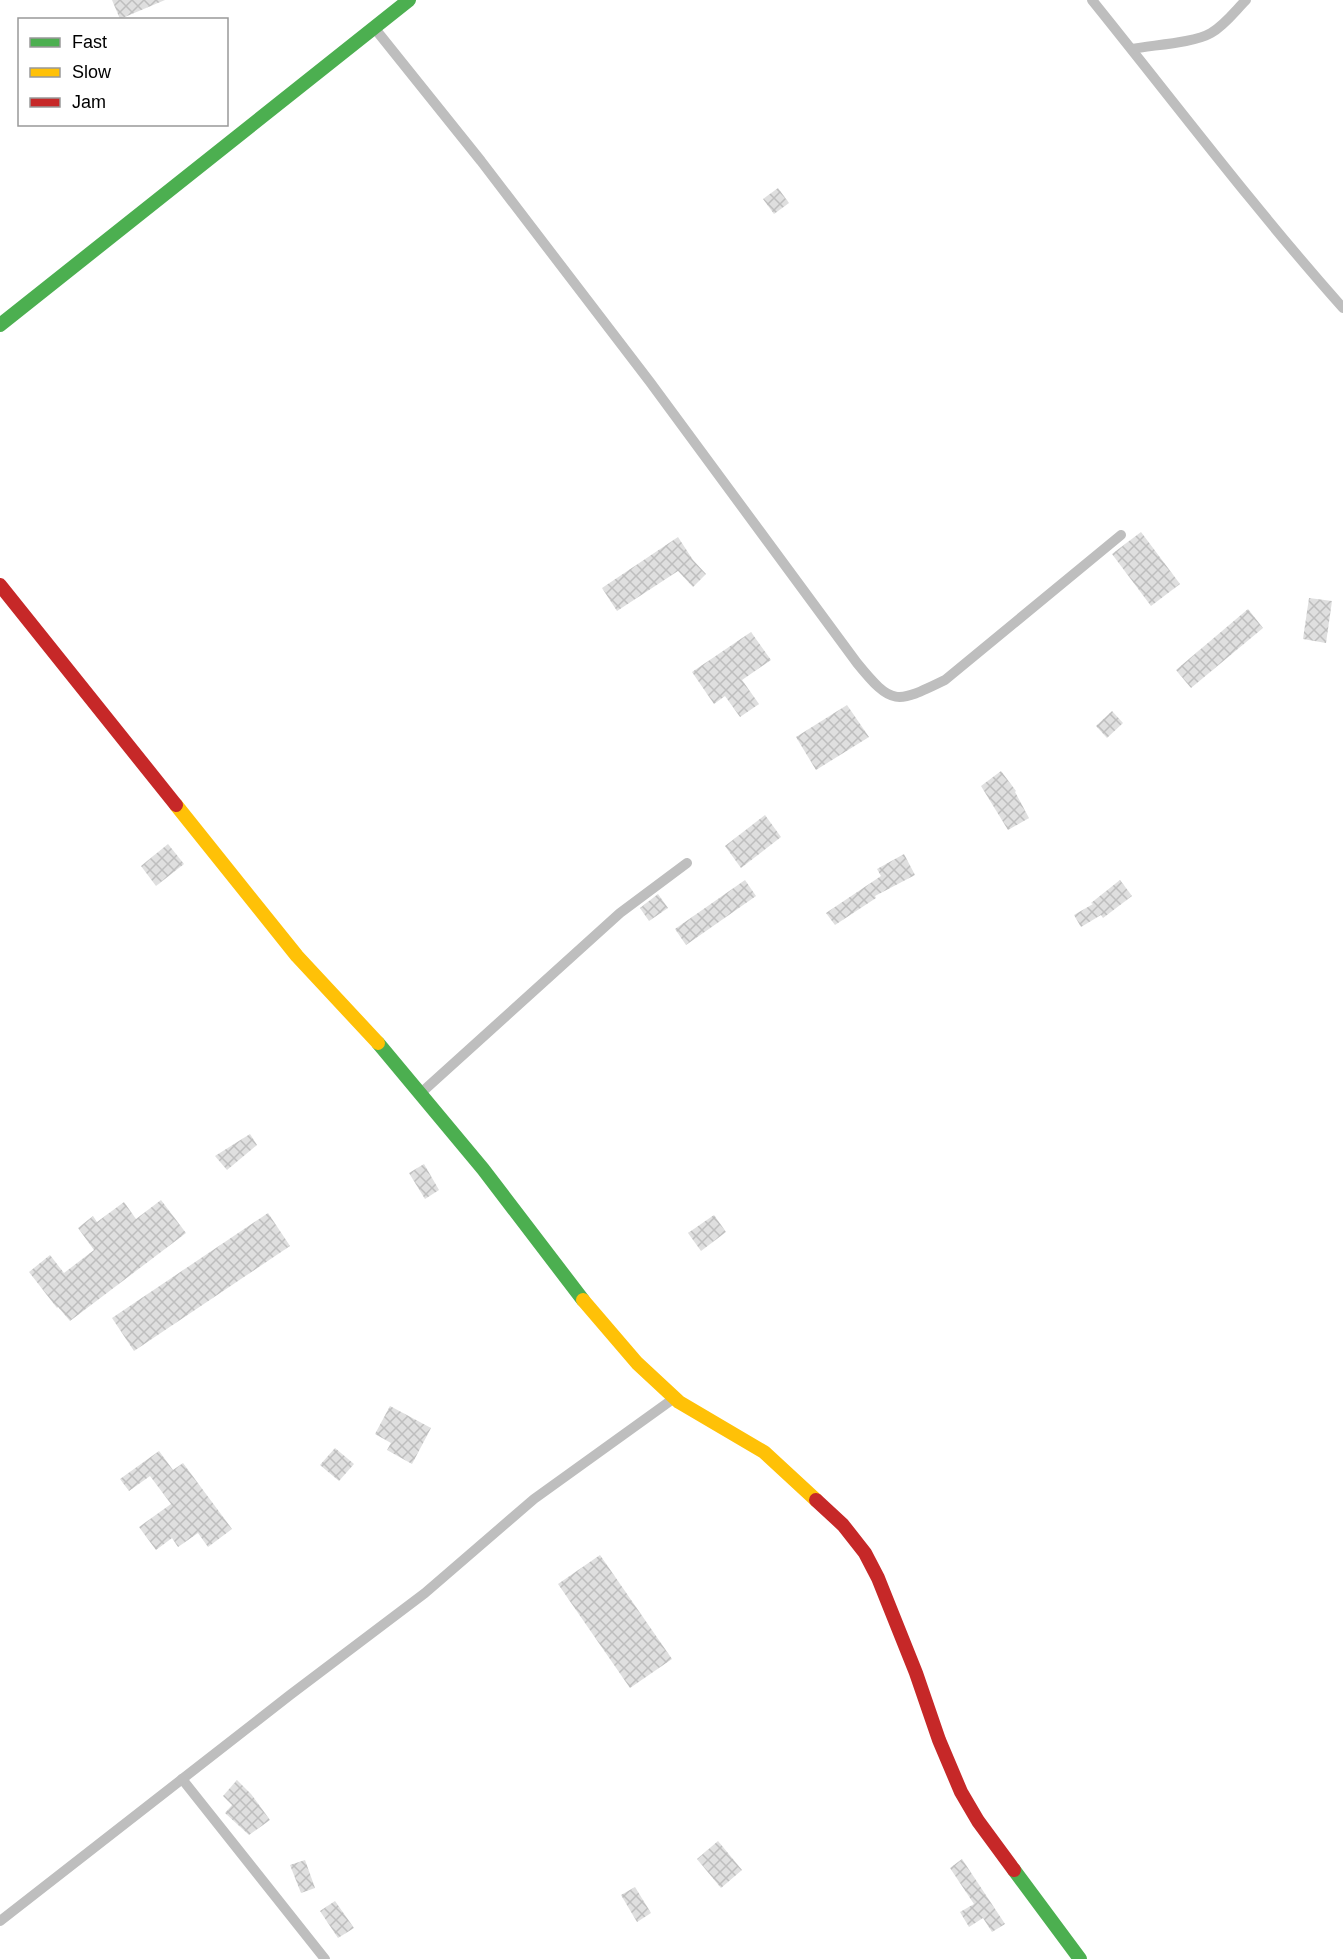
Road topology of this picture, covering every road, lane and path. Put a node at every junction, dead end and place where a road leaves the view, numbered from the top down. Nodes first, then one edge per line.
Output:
1 (408, 0) edge
2 (1092, 0) edge
3 (1246, 0) edge
4 (374, 27) junction
5 (1132, 49) junction
6 (1343, 308) edge
7 (0, 325) edge
8 (1121, 535) dead end
9 (0, 585) edge
10 (687, 863) dead end
11 (421, 1093) junction
12 (675, 1398) junction
13 (182, 1779) junction
14 (0, 1921) edge
15 (325, 1959) edge
16 (1080, 1959) edge

1 - 4 street
2 - 5 lane
3 - 5 lane
4 - 7 street
4 - 8 lane
5 - 6 lane
9 - 11 street
10 - 11 lane
11 - 12 street
12 - 13 lane
12 - 16 street
13 - 14 lane
13 - 15 lane

